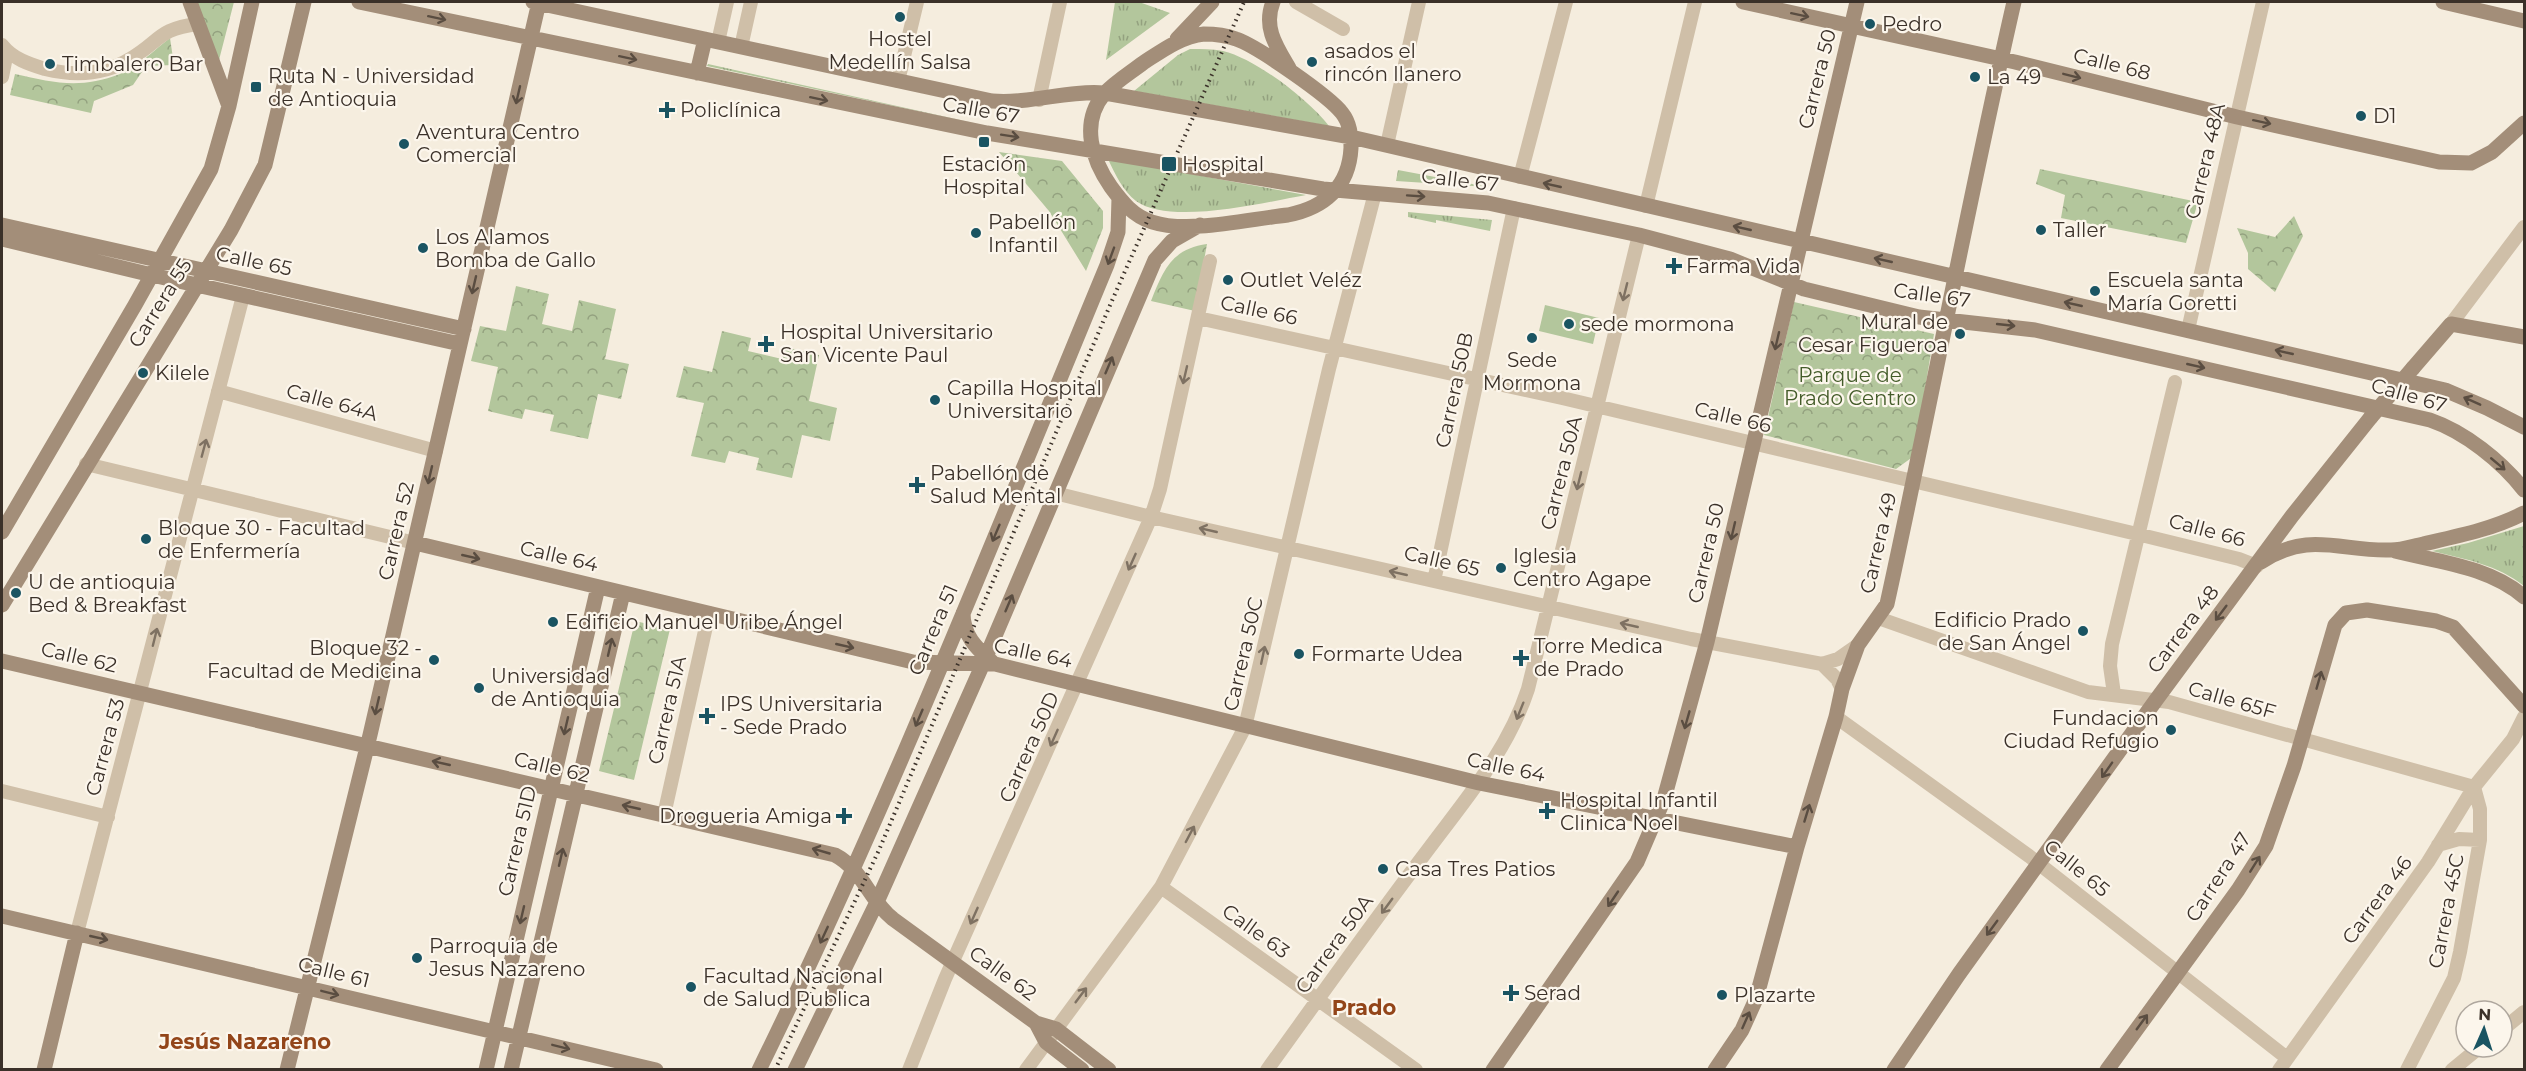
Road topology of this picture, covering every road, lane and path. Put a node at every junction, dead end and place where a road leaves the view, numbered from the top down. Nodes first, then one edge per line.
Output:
1 (190, 2) edge
2 (252, 2) edge
3 (304, 2) edge
4 (359, 2) edge
5 (537, 2) edge
6 (728, 2) edge
7 (751, 2) edge
8 (917, 2) edge
9 (1060, 2) edge
10 (1212, 2) edge
11 (1273, 2) edge
12 (1296, 2) edge
13 (1419, 2) edge
14 (1566, 2) edge
15 (1695, 2) edge
16 (1743, 2) edge
17 (1857, 2) edge
18 (2014, 2) edge
19 (2263, 2) edge
20 (2443, 2) edge
21 (2524, 21) edge
22 (198, 24) junction
23 (1851, 26) junction
24 (1343, 29) dead end
25 (531, 38) junction
26 (712, 40) junction
27 (1168, 45) junction
28 (741, 47) junction
29 (4, 48) edge
30 (2001, 60) junction
31 (697, 73) junction
32 (1294, 75) junction
33 (2, 77) edge
34 (898, 81) junction
35 (1105, 93) junction
36 (1040, 100) junction
37 (229, 106) junction
38 (2237, 117) junction
39 (2524, 123) edge
40 (1351, 137) junction
41 (1387, 145) junction
42 (1092, 149) junction
43 (1520, 177) junction
44 (1336, 190) junction
45 (1375, 193) junction
46 (1119, 198) junction
47 (1646, 206) junction
48 (1514, 208) junction
49 (2, 225) edge
50 (1200, 225) junction
51 (2524, 227) edge
52 (1639, 235) junction
53 (2, 239) edge
54 (1799, 241) junction
55 (1210, 261) dead end
56 (160, 262) junction
57 (204, 272) junction
58 (152, 276) junction
59 (1956, 277) junction
60 (1790, 284) junction
61 (195, 285) junction
62 (243, 296) junction
63 (1198, 318) junction
64 (1947, 321) junction
65 (2451, 324) junction
66 (464, 329) junction
67 (2188, 330) junction
68 (2524, 337) edge
69 (460, 344) junction
70 (1335, 348) junction
71 (1476, 379) junction
72 (2175, 382) dead end
73 (218, 392) junction
74 (1597, 406) junction
75 (2524, 427) edge
76 (1753, 443) junction
77 (436, 451) junction
78 (86, 464) junction
79 (1914, 481) junction
80 (193, 490) junction
81 (2524, 490) edge
82 (1055, 493) junction
83 (2524, 513) edge
84 (2292, 516) junction
85 (1151, 517) junction
86 (2, 532) edge
87 (2137, 534) junction
88 (415, 543) junction
89 (2326, 543) junction
90 (1287, 548) junction
91 (2392, 550) junction
92 (2257, 566) junction
93 (1434, 581) junction
94 (598, 587) junction
95 (623, 593) junction
96 (2524, 597) edge
97 (2, 604) edge
98 (1548, 606) junction
99 (709, 613) junction
100 (963, 613) junction
101 (1878, 618) junction
102 (1707, 642) junction
103 (1858, 645) junction
104 (2, 661) edge
105 (988, 661) junction
106 (942, 664) junction
107 (1822, 664) junction
108 (1078, 685) junction
109 (1842, 689) junction
110 (141, 694) junction
111 (2114, 694) junction
112 (2156, 700) junction
113 (2524, 706) edge
114 (1836, 717) junction
115 (2524, 717) edge
116 (1245, 727) junction
117 (2301, 740) junction
118 (2524, 744) edge
119 (368, 746) junction
120 (2504, 753) junction
121 (1479, 783) junction
122 (2474, 787) junction
123 (551, 789) junction
124 (2, 791) edge
125 (576, 795) junction
126 (664, 815) junction
127 (108, 817) junction
128 (1654, 818) junction
129 (2480, 840) junction
130 (2438, 845) junction
131 (1797, 847) junction
132 (2038, 864) junction
133 (854, 869) junction
134 (1161, 887) junction
135 (878, 902) junction
136 (2, 916) edge
137 (77, 933) junction
138 (953, 963) junction
139 (2177, 974) junction
140 (308, 987) junction
141 (1318, 999) junction
142 (1036, 1023) junction
143 (1056, 1029) junction
144 (495, 1031) junction
145 (519, 1037) junction
146 (1046, 1042) junction
147 (2465, 1059) edge
148 (2283, 1064) edge
149 (1719, 1068) edge
150 (44, 1070) edge
151 (287, 1070) edge
152 (486, 1070) edge
153 (512, 1070) edge
154 (656, 1070) edge
155 (759, 1070) edge
156 (795, 1070) edge
157 (909, 1070) edge
158 (1026, 1070) edge
159 (1082, 1070) edge
160 (1109, 1070) edge
161 (1266, 1070) edge
162 (1416, 1070) edge
163 (1493, 1070) edge
164 (1894, 1070) edge
165 (2108, 1070) edge
166 (2407, 1070) edge
167 (2452, 1070) edge

1 - 22 main road
2 - 37 main road, Carrera 55
3 - 57 main road, Carrera 55
4 -> 25 main road, Calle 67
5 - 25 main road, Carrera 52
5 - 26 main road, Calle 67
6 - 26 street
7 - 28 street
8 - 34 street
9 - 36 street
10 - 27 main road
11 - 32 main road
12 - 24 street
13 - 41 street
14 - 43 street
15 - 47 street
16 -> 23 main road, Calle 68
17 - 23 main road, Carrera 50
18 - 30 main road, Carrera 49
19 - 38 street, Carrera 48A
20 - 21 main road
22 - 29 street
22 - 37 main road
23 - 30 main road, Calle 68
23 - 54 main road, Carrera 50
25 -> 31 main road, Calle 67
25 -> 66 main road, Carrera 52
26 - 28 main road, Calle 67
26 - 31 main road
27 - 32 main road
27 - 35 main road
28 - 34 main road, Calle 67
29 - 33 street
30 -> 38 main road, Calle 68
30 - 59 main road, Carrera 49
31 -> 42 main road, Calle 67
32 - 40 main road
34 - 36 main road, Calle 67
35 - 36 main road, Calle 67
35 - 40 main road, Calle 67
35 - 42 main road
37 - 56 main road, Carrera 55
38 -> 39 main road, Calle 68
38 - 67 street, Carrera 48A
40 - 41 main road, Calle 67
40 - 44 main road
41 - 43 main road, Calle 67
42 - 44 main road, Calle 67
42 - 46 main road
47 -> 43 main road, Calle 67
44 - 45 main road, Calle 67
44 - 50 main road
45 -> 48 main road, Calle 67
45 - 70 street, Carrera 50C
46 - 50 main road
46 -> 100 main road, Carrera 51
54 -> 47 main road, Calle 67
48 - 52 main road, Calle 67
48 - 71 street, Carrera 50B
49 - 56 main road, Calle 65
82 -> 50 main road
51 - 65 street, Carrera 48
52 - 60 main road, Calle 67
52 -> 74 street, Carrera 50A
53 - 58 main road, Calle 65
59 -> 54 main road, Calle 67
54 - 60 main road, Carrera 50
55 - 63 street, Carrera 50D
56 - 57 main road, Calle 65
56 - 58 main road, Carrera 55
57 - 61 main road, Carrera 55
57 - 66 main road, Calle 65
58 - 61 main road, Calle 65
58 - 86 main road, Carrera 55
59 - 64 main road, Carrera 49
67 -> 59 main road, Calle 67
60 - 64 main road, Calle 67
60 -> 76 main road, Carrera 50
61 - 62 main road, Calle 65
61 - 78 main road, Carrera 55
62 - 69 main road, Calle 65
62 - 73 street, Carrera 53
63 - 70 street, Calle 66
63 -> 85 street, Carrera 50D
64 - 79 main road, Carrera 49
64 -> 81 main road, Calle 67
65 - 68 main road
65 - 84 main road, Carrera 48, bridge
66 - 69 main road, Carrera 52
75 -> 67 main road, Calle 67
69 - 77 main road, Carrera 52
70 - 71 street, Calle 66
70 - 90 street, Carrera 50C
71 - 74 street, Calle 66
71 - 93 street, Carrera 50B
72 - 87 street
73 - 77 street, Calle 64A
80 -> 73 street, Carrera 53
74 - 76 street, Calle 66
74 -> 98 street, Carrera 50A
76 - 79 street, Calle 66
76 -> 102 main road, Carrera 50
77 -> 88 main road, Carrera 52
78 - 80 street, Calle 64
78 - 97 main road, Carrera 55
79 - 87 street, Calle 66
79 - 101 main road, Carrera 49
80 - 88 street, Calle 64
110 -> 80 street, Carrera 53
82 - 85 street, Calle 65
105 -> 82 main road
83 - 91 main road
84 - 89 main road
84 - 92 main road, Carrera 48
90 -> 85 street, Calle 65
85 -> 108 street, Carrera 50D
87 - 92 street, Calle 66
87 - 111 street
88 -> 94 main road, Calle 64
88 -> 119 main road, Carrera 52
89 - 91 main road
89 - 92 main road
93 -> 90 street, Calle 65
116 -> 90 street, Carrera 50C
91 - 96 main road
92 -> 112 main road, Carrera 48
93 - 98 street, Calle 65
94 - 95 main road, Calle 64
94 -> 123 main road, Carrera 51D
95 - 99 main road, Calle 64
125 -> 95 main road
102 -> 98 street, Calle 65
98 -> 121 street, Carrera 50A
99 -> 106 main road, Calle 64
99 - 126 street, Carrera 51A
100 - 105 main road
100 - 106 main road, Carrera 51
101 - 103 main road, Carrera 49
101 - 111 street, Calle 65F
102 - 107 street, Calle 65
102 -> 128 main road, Carrera 50
103 - 107 street
103 - 109 main road, Carrera 49
104 - 110 main road, Calle 62
105 - 106 main road, Calle 64
105 - 108 main road, Calle 64
105 - 135 main road
106 -> 133 main road, Carrera 51
107 - 109 street
108 - 116 main road, Calle 64
108 -> 138 street, Carrera 50D
109 - 114 main road, Carrera 49
110 - 119 main road, Calle 62
110 - 127 street, Carrera 53
111 - 112 street, Calle 65F
112 - 117 street, Calle 65F
112 -> 132 main road, Carrera 48
117 -> 113 main road, Carrera 47
131 -> 114 main road, Carrera 49
114 - 132 street, Calle 65
115 - 120 street, Carrera 46
116 - 121 main road, Calle 64
134 -> 116 street, Carrera 50C
117 - 122 street, Calle 65F
139 -> 117 main road, Carrera 47
118 - 120 street, Carrera 46
123 -> 119 main road, Calle 62
119 - 140 main road, Carrera 52
120 - 122 street, Carrera 46
121 - 128 main road, Calle 64
121 -> 141 street, Carrera 50A
122 - 129 street, Carrera 45C
122 - 130 street, Carrera 46
123 - 125 main road, Calle 62
123 -> 144 main road, Carrera 51D
124 - 127 street
126 -> 125 main road, Calle 62
145 -> 125 main road
133 -> 126 main road, Calle 62
127 - 137 street, Carrera 53
128 - 131 main road, Calle 64
128 -> 163 main road, Carrera 50
129 - 130 street
129 - 166 street, Carrera 45C
130 - 148 street, Carrera 46
149 -> 131 main road, Carrera 49
132 - 139 street, Calle 65
132 -> 164 main road, Carrera 48
133 - 135 main road, Calle 62
133 -> 155 main road, Carrera 51
134 - 141 street, Calle 63
143 -> 134 street, Carrera 50C
135 - 138 main road, Calle 62
135 - 156 main road
136 - 137 main road, Calle 61
137 -> 140 main road, Calle 61
137 - 150 main road, Carrera 53
138 - 142 main road, Calle 62
138 - 157 street, Carrera 50D
139 - 148 street, Calle 65
165 -> 139 main road, Carrera 47
140 -> 144 main road, Calle 61
140 - 151 main road, Carrera 52
141 - 161 street, Carrera 50A
141 - 162 street, Calle 63
142 - 143 main road, Calle 62
142 - 146 main road, Calle 62
143 - 146 street, Carrera 50C
143 - 160 main road, Calle 62
144 - 145 main road, Calle 61
144 - 152 main road, Carrera 51D
145 - 153 main road
145 -> 154 main road, Calle 61
146 - 158 street, Carrera 50C
146 - 159 main road, Calle 62
147 - 167 street

